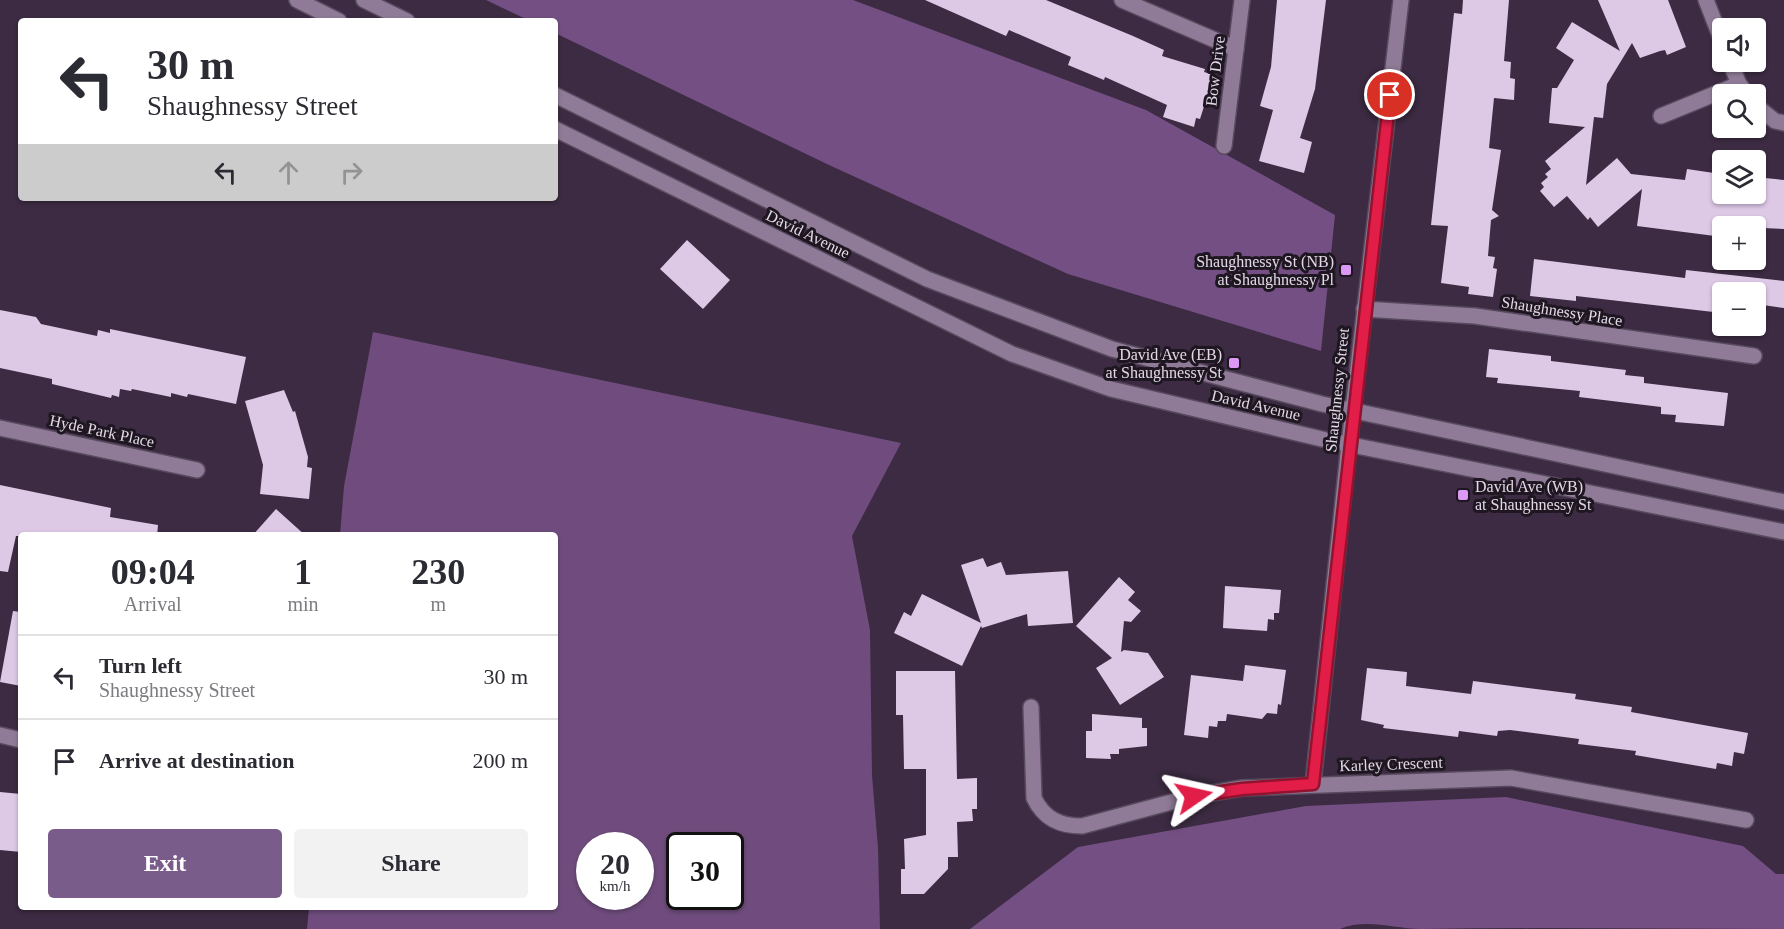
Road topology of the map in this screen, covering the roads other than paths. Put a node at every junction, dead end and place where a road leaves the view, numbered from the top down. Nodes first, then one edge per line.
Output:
1 (297, 0) edge
2 (364, 0) edge
3 (1122, 0) edge
4 (1242, 0) edge
5 (1401, 0) edge
6 (1706, 0) edge
7 (333, 18) edge
8 (401, 18) edge
9 (1713, 18) edge
10 (1236, 49) junction
11 (558, 96) edge
12 (1712, 99) edge
13 (1766, 114) edge
14 (1661, 116) dead end
15 (1784, 123) edge
16 (558, 130) edge
17 (1224, 146) dead end
18 (1364, 309) junction
19 (1754, 356) dead end
20 (1353, 411) junction
21 (0, 428) edge
22 (1349, 444) junction
23 (197, 470) dead end
24 (1784, 502) edge
25 (1784, 532) edge
26 (1031, 707) dead end
27 (0, 735) edge
28 (18, 739) edge
29 (1313, 784) junction
30 (1746, 820) dead end

1 - 7 street
2 - 8 street
3 - 10 street
4 - 10 street, Bow Drive
5 - 18 street, Shaughnessy Street
6 - 9 street
10 - 17 street, Bow Drive
11 - 20 street, David Avenue
12 - 14 street
13 - 15 street
16 - 22 street, David Avenue
18 - 19 street, Shaughnessy Place
18 - 20 street, Shaughnessy Street
20 - 22 street, Shaughnessy Street
20 - 24 street, David Avenue
21 - 23 street, Hyde Park Place
22 - 25 street, David Avenue
22 - 29 street, Shaughnessy Street
26 - 29 street, Karley Crescent
27 - 28 street
29 - 30 street, Karley Crescent

